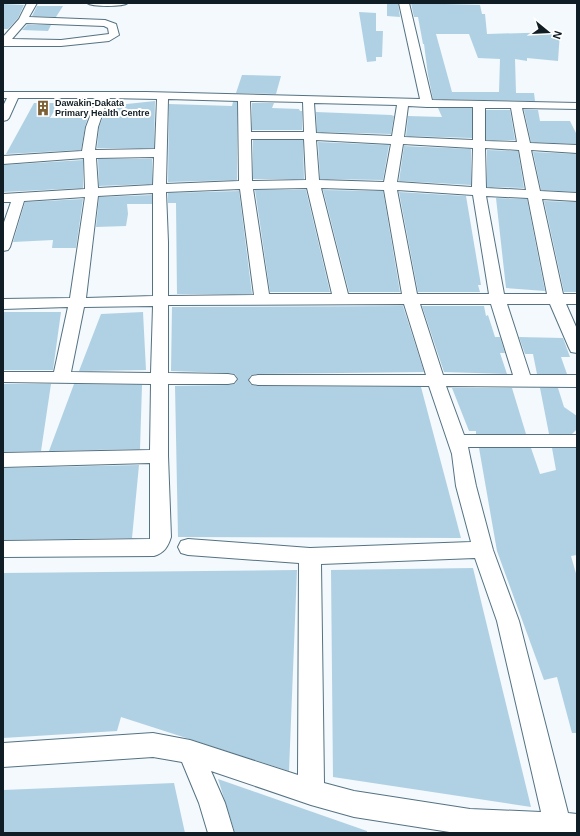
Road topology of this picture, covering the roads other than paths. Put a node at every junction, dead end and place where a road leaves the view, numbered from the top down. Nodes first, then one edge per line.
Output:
1 (32, 3) edge
2 (92, 3) edge
3 (123, 3) edge
4 (404, 3) edge
5 (23, 20) junction
6 (4, 42) edge
7 (9, 95) edge
8 (103, 96) junction
9 (163, 96) junction
10 (244, 98) junction
11 (308, 99) junction
12 (403, 102) junction
13 (427, 104) junction
14 (479, 104) junction
15 (516, 105) junction
16 (576, 107) edge
17 (3, 118) edge
18 (245, 135) junction
19 (310, 136) junction
20 (397, 140) junction
21 (478, 144) junction
22 (524, 146) junction
23 (577, 149) edge
24 (160, 153) junction
25 (88, 154) junction
26 (3, 160) edge
27 (246, 184) junction
28 (313, 184) junction
29 (390, 186) junction
30 (159, 188) junction
31 (92, 192) junction
32 (479, 192) junction
33 (534, 195) junction
34 (19, 197) junction
35 (3, 198) edge
36 (577, 198) edge
37 (3, 246) edge
38 (341, 298) junction
39 (410, 298) junction
40 (497, 298) junction
41 (262, 299) junction
42 (556, 299) junction
43 (577, 299) edge
44 (160, 301) junction
45 (3, 304) edge
46 (77, 304) junction
47 (577, 348) edge
48 (62, 376) junction
49 (3, 377) edge
50 (160, 378) junction
51 (228, 379) dead end
52 (258, 380) dead end
53 (436, 381) junction
54 (523, 381) junction
55 (577, 381) edge
56 (456, 441) junction
57 (577, 441) edge
58 (159, 456) junction
59 (3, 460) edge
60 (188, 547) dead end
61 (3, 549) edge
62 (483, 550) junction
63 (310, 556) junction
64 (190, 752) junction
65 (3, 755) edge
66 (311, 792) junction
67 (568, 826) edge
68 (221, 833) edge

1 - 5 street
2 - 3 street
4 - 13 street
5 - 6 street
5 - 6 street
7 - 8 street
7 - 17 street
8 - 9 street
8 - 25 street
9 - 10 street
9 - 24 street
10 - 11 street
10 - 18 street
11 - 12 street
11 - 19 street
12 - 13 street
12 - 20 street
13 - 14 street
14 - 15 street
14 - 21 street
15 - 16 street
15 - 22 street
18 - 19 street
18 - 27 street
19 - 20 street
19 - 28 street
20 - 21 street
20 - 29 street
21 - 22 street
21 - 32 street
22 - 23 street
22 - 33 street
24 - 25 street
24 - 30 street
25 - 26 street
25 - 31 street
27 - 28 street
27 - 30 street
27 - 41 street
28 - 29 street
28 - 38 street
29 - 32 street
29 - 39 street
30 - 31 street
30 - 44 street
31 - 34 street
31 - 46 street
32 - 33 street
32 - 40 street
33 - 36 street
33 - 42 street
34 - 35 street
34 - 37 street
38 - 39 street
38 - 41 street
39 - 40 street
39 - 53 street
40 - 42 street
40 - 54 street
41 - 44 street
42 - 43 street
42 - 47 street
44 - 46 street
44 - 50 street
45 - 46 street
46 - 48 street
48 - 49 street
48 - 50 street
50 - 51 street
50 - 58 street
52 - 53 street
53 - 54 street
53 - 56 street
54 - 55 street
56 - 57 street
56 - 62 street
58 - 59 street
58 - 61 street
60 - 63 street
62 - 63 street
62 - 67 street
63 - 66 street
64 - 65 street
64 - 66 street
64 - 68 street
66 - 67 street

